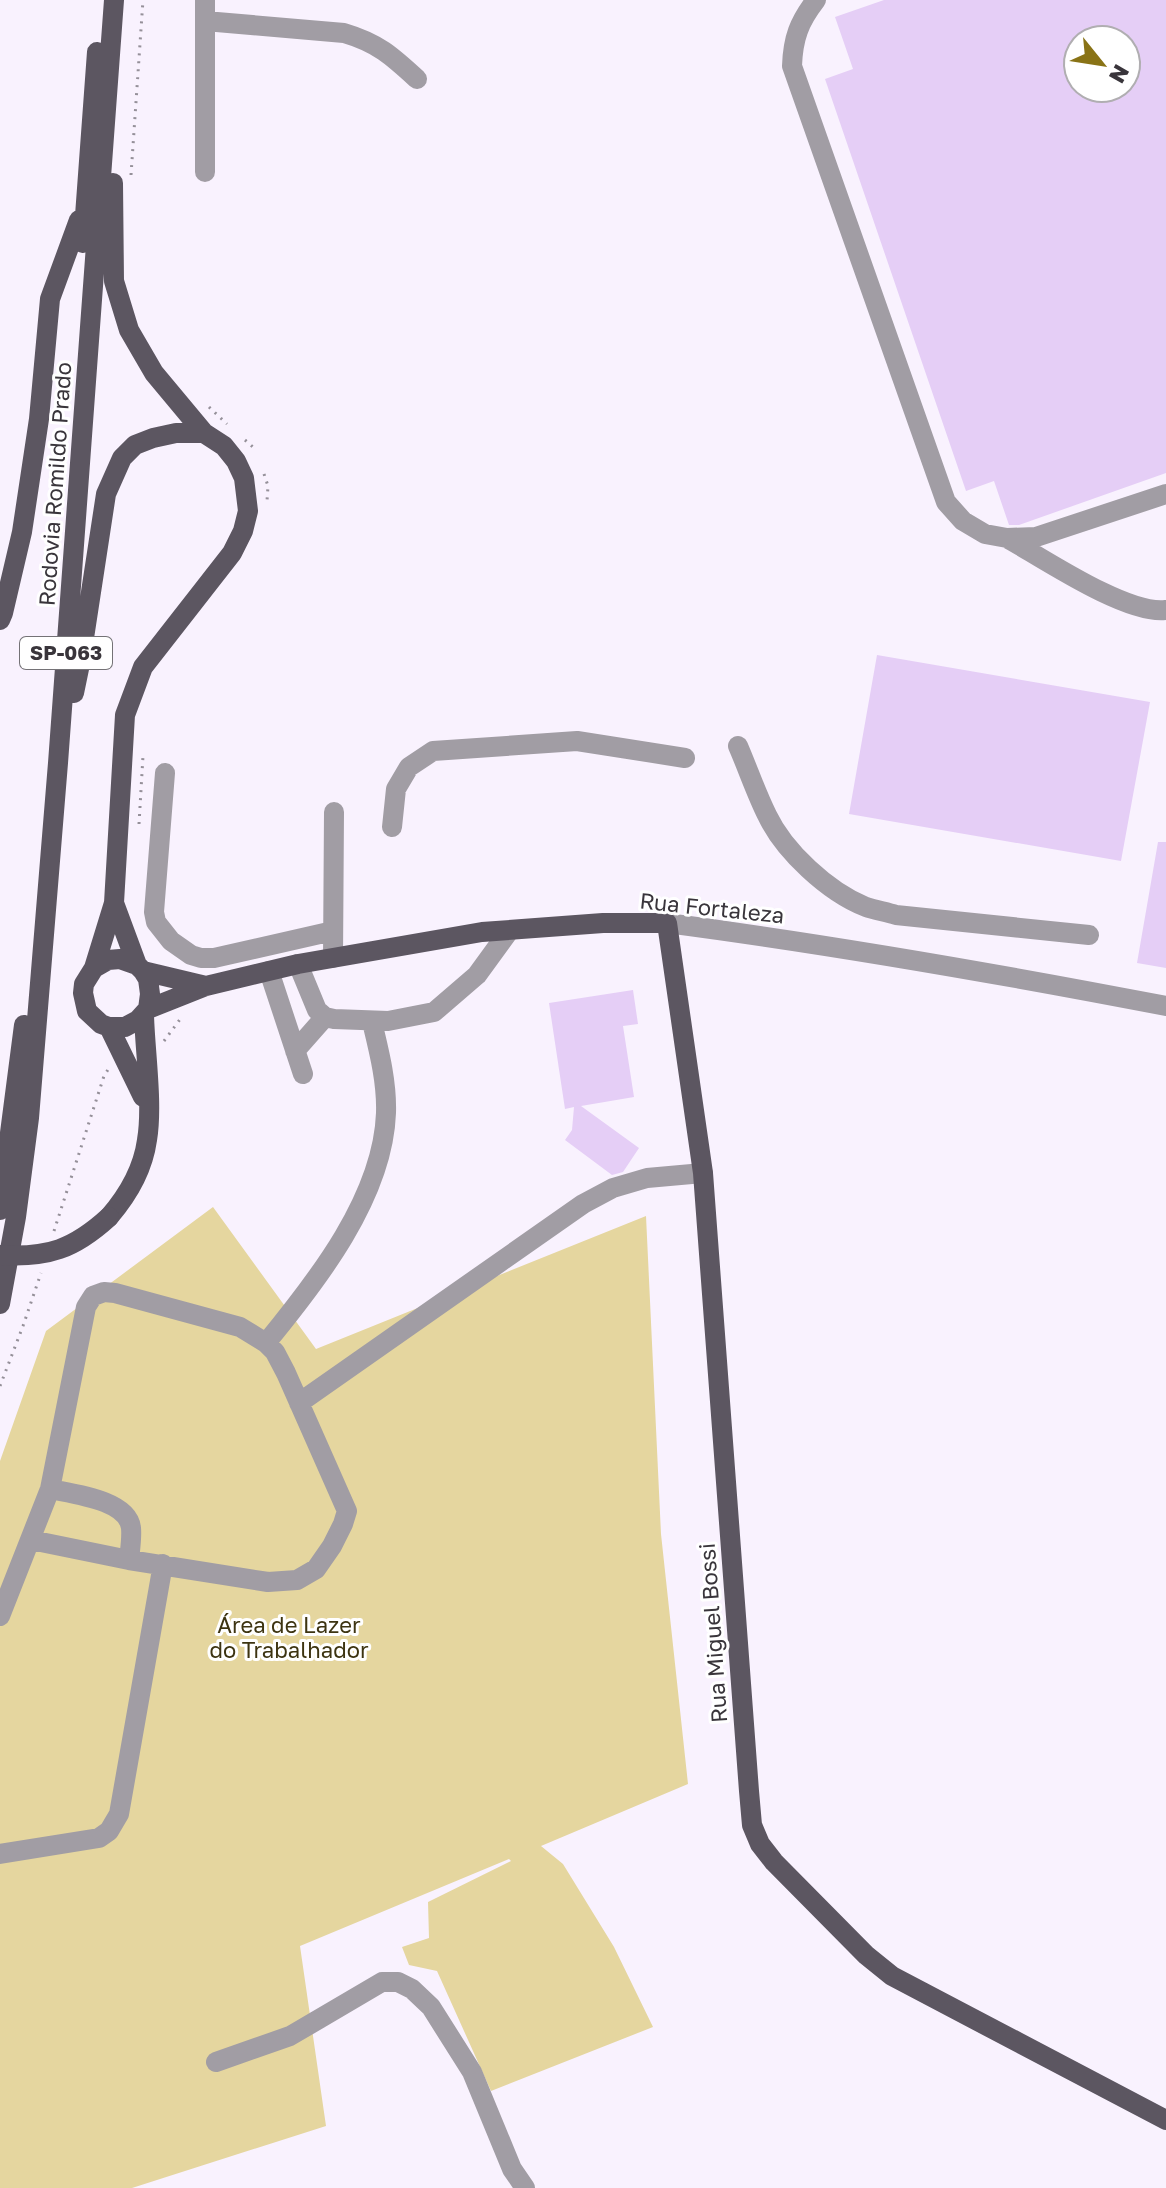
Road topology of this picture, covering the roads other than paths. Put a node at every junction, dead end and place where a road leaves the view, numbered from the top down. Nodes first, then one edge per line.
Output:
1 (102, 0) edge
2 (114, 0) edge
3 (205, 0) edge
4 (816, 0) edge
5 (205, 21) junction
6 (417, 79) dead end
7 (107, 113) junction
8 (205, 172) dead end
9 (86, 202) junction
10 (204, 433) junction
11 (1166, 494) edge
12 (1007, 538) junction
13 (1166, 610) edge
14 (0, 620) edge
15 (738, 746) dead end
16 (685, 758) dead end
17 (58, 763) junction
18 (165, 773) dead end
19 (334, 812) dead end
20 (392, 827) dead end
21 (114, 903) junction
22 (667, 923) junction
23 (333, 931) junction
24 (509, 931) junction
25 (1089, 935) dead end
26 (333, 958) junction
27 (298, 964) junction
28 (94, 968) junction
29 (140, 968) junction
30 (269, 971) junction
31 (206, 986) junction
32 (1166, 1006) edge
33 (146, 1012) junction
34 (325, 1017) junction
35 (372, 1022) junction
36 (109, 1027) junction
37 (295, 1051) junction
38 (303, 1074) dead end
39 (148, 1108) junction
40 (703, 1173) junction
41 (0, 1201) edge
42 (0, 1255) edge
43 (0, 1304) edge
44 (266, 1343) junction
45 (299, 1403) junction
46 (50, 1489) junction
47 (31, 1540) junction
48 (129, 1560) junction
49 (163, 1564) junction
50 (0, 1616) edge
51 (0, 1854) edge
52 (216, 2062) dead end
53 (1166, 2120) edge
54 (525, 2188) edge

1 - 9 main road, Rodovia Romildo Prado / SP-063
2 - 7 main road, Rodovia Romildo Prado / SP-063
3 - 5 street
4 - 12 street
5 - 6 street
5 - 8 street
7 - 10 main road
7 - 17 main road, Rodovia Romildo Prado / SP-063
9 - 14 main road
9 - 41 main road, Rodovia Romildo Prado / SP-063
10 - 17 main road
10 - 21 main road
11 - 12 street
12 - 13 street
15 - 25 street
16 - 20 street
17 - 43 main road, Rodovia Romildo Prado / SP-063
18 - 23 street
19 - 23 street
21 - 28 main road
21 - 29 main road
22 - 24 main road, Rua Fortaleza
22 - 32 street, Rua Fortaleza
22 - 40 main road, Rua Miguel Bossi
23 - 26 street
24 - 26 main road, Rua Fortaleza
24 - 35 street
26 - 27 main road, Rua Fortaleza
27 - 30 main road, Rua Fortaleza
27 - 34 street
28 - 29 main road
28 - 36 main road
29 - 31 main road, Rua Fortaleza
29 - 33 main road
30 - 31 main road, Rua Fortaleza
30 - 37 street
31 - 33 main road, Rua Fortaleza
33 - 36 main road
33 - 39 main road
34 - 35 street
34 - 37 street
35 - 44 street
36 - 39 main road
37 - 38 street
39 - 42 main road, bridge
40 - 45 street
40 - 53 main road, Rua Miguel Bossi
44 - 45 street
44 - 46 street
45 - 49 street
46 - 47 street
46 - 48 street
47 - 48 street
47 - 50 street
48 - 49 street
49 - 51 street
52 - 54 street

